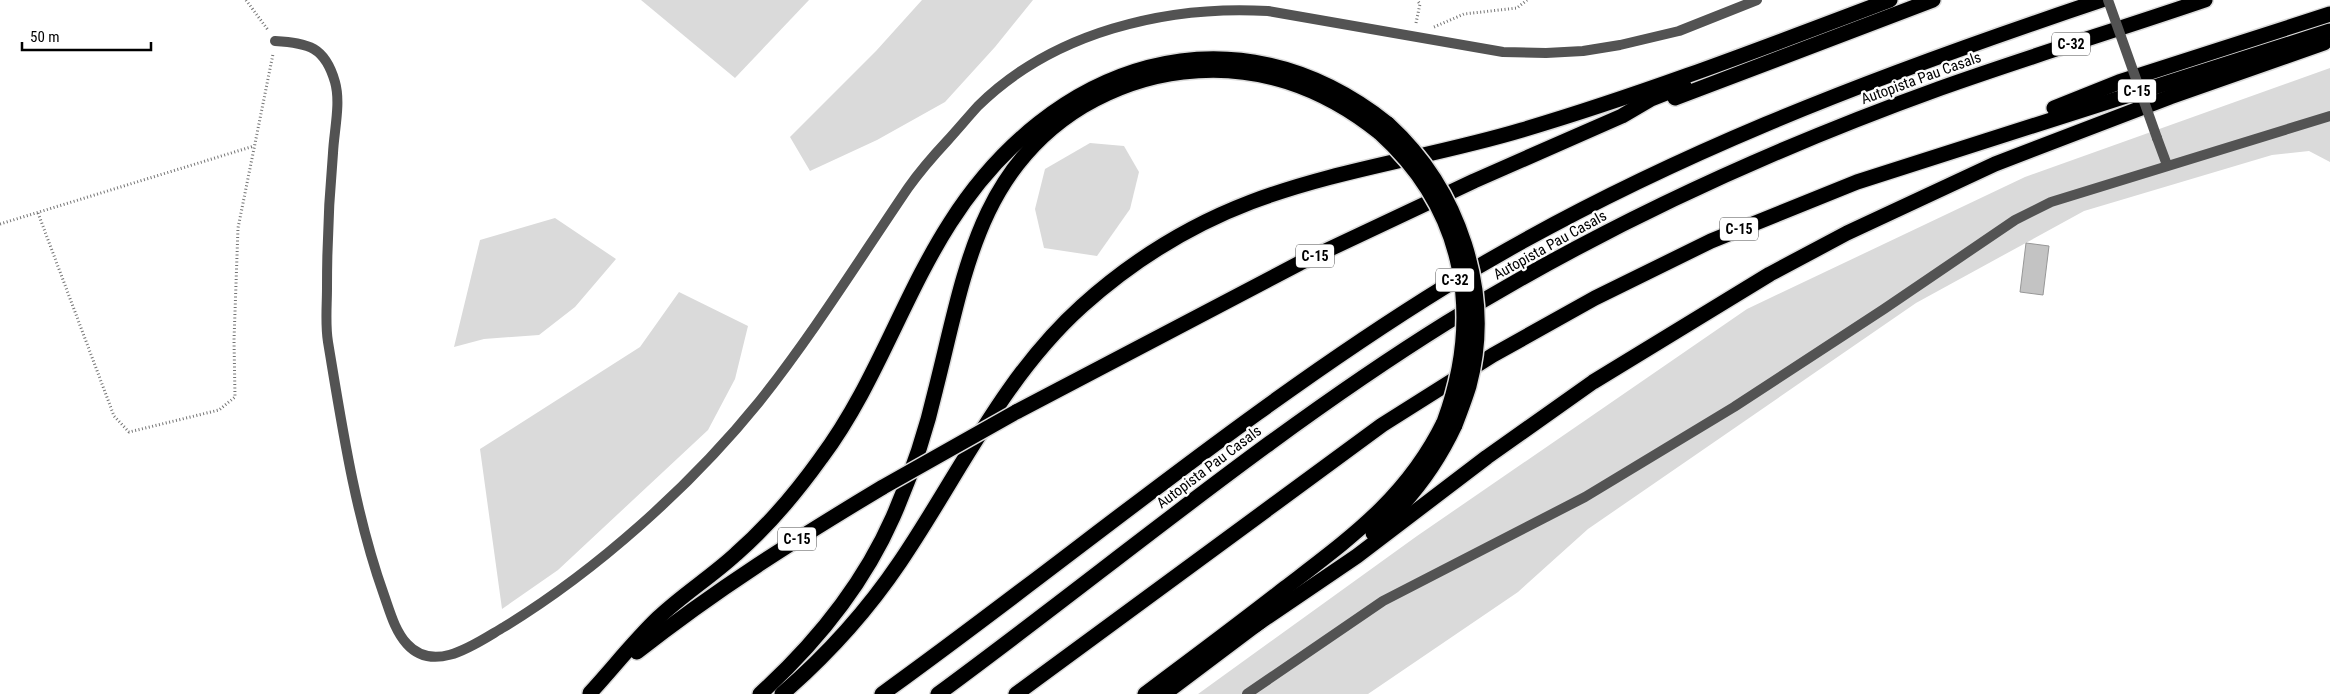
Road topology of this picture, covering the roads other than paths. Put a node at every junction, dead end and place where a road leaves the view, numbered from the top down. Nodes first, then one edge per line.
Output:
1 (1757, 0) edge
2 (1890, 0) edge
3 (1933, 0) edge
4 (2102, 0) edge
5 (2108, 0) edge
6 (2205, 0) edge
7 (2330, 14) edge
8 (2330, 31) edge
9 (276, 41) road end
10 (2330, 41) edge
11 (1729, 62) junction
12 (1622, 116) junction
13 (2330, 116) edge
14 (1384, 129) junction
15 (1944, 153) junction
16 (2167, 165) junction
17 (1449, 424) junction
18 (1254, 626) junction
19 (590, 693) edge
20 (760, 694) edge
21 (782, 694) edge
22 (882, 694) edge
23 (938, 694) edge
24 (1016, 694) edge
25 (1145, 694) edge
26 (1164, 694) edge
27 (1247, 694) edge

1 - 9 street
2 - 11 highway, C-15
3 - 12 highway
4 - 22 highway, Autopista Pau Casals / C-32
5 - 16 street, bridge
6 - 23 highway, Autopista Pau Casals / C-32
7 - 15 highway
8 - 15 highway, C-15
10 - 18 highway
11 - 12 highway, C-15
11 - 21 highway
12 - 19 highway, C-15, bridge
13 - 16 street
14 - 17 highway, bridge
14 - 19 highway
14 - 20 highway
15 - 24 highway, C-15
16 - 27 street
17 - 18 highway
17 - 25 highway
18 - 26 highway

